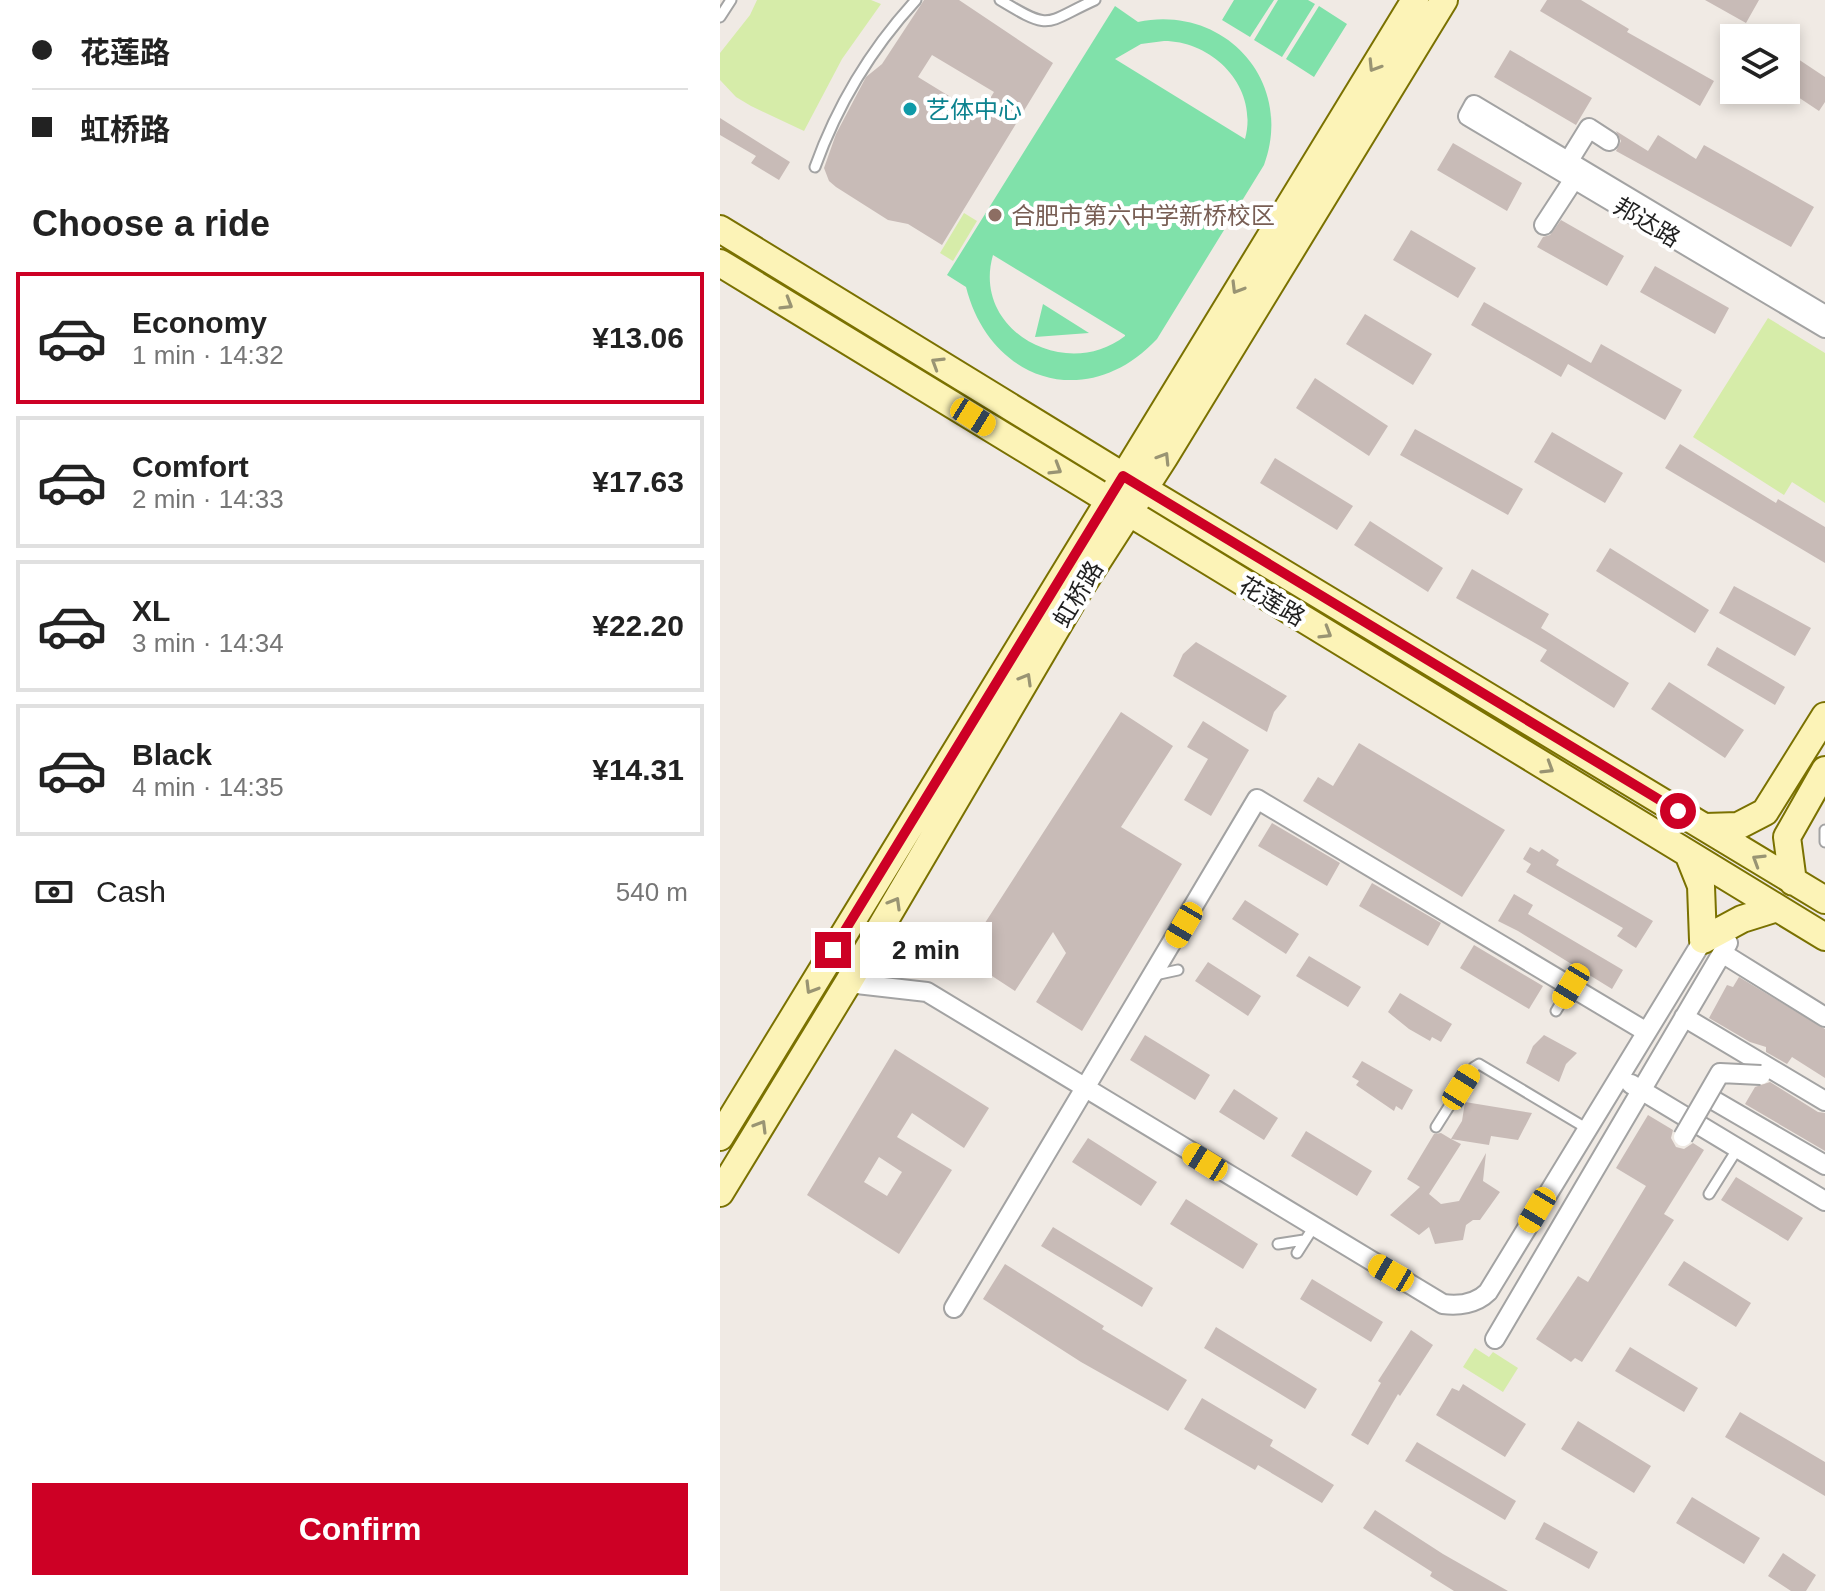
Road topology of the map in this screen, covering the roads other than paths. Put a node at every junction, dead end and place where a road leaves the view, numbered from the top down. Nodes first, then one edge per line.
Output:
1 (731, 0) edge
2 (916, 0) edge
3 (1000, 0) edge
4 (1095, 0) edge
5 (1415, 0) edge
6 (1444, 0) edge
7 (720, 17) edge
8 (1471, 110) dead end
9 (1609, 141) dead end
10 (815, 167) dead end
11 (1571, 170) junction
12 (1544, 225) dead end
13 (720, 229) edge
14 (720, 263) edge
15 (1825, 315) edge
16 (1825, 328) edge
17 (1181, 405) junction
18 (1037, 424) junction
19 (1022, 448) junction
20 (1134, 483) junction
21 (1117, 506) junction
22 (1224, 537) junction
23 (1209, 562) junction
24 (1070, 583) junction
25 (1825, 716) edge
26 (1825, 770) edge
27 (1705, 827) junction
28 (1825, 830) edge
29 (1825, 842) edge
30 (1689, 856) junction
31 (1793, 882) junction
32 (1825, 900) edge
33 (1777, 908) junction
34 (1825, 937) edge
35 (1718, 945) junction
36 (1178, 970) dead end
37 (1155, 975) junction
38 (848, 983) junction
39 (1571, 986) junction
40 (1556, 1011) dead end
41 (1684, 1017) junction
42 (1825, 1017) edge
43 (1645, 1031) junction
44 (1761, 1075) dead end
45 (1618, 1076) junction
46 (1085, 1089) junction
47 (1641, 1090) junction
48 (1715, 1101) dead end
49 (1825, 1101) edge
50 (1436, 1127) dead end
51 (1586, 1128) junction
52 (720, 1137) edge
53 (1683, 1137) dead end
54 (1738, 1148) junction
55 (1825, 1165) edge
56 (720, 1193) edge
57 (1709, 1194) dead end
58 (1825, 1201) edge
59 (1308, 1234) junction
60 (1278, 1244) dead end
61 (1297, 1253) dead end
62 (954, 1308) dead end
63 (1495, 1339) dead end

1 - 7 lane
2 - 10 lane
3 - 4 lane
5 -> 17 main road, 虹桥路
6 - 17 main road, 虹桥路
8 - 11 street, 邦达路
9 - 11 street
11 - 12 street
11 - 15 street, 邦达路
11 - 16 street, 邦达路
18 -> 13 main road, 花莲路
14 -> 19 main road, 花莲路
17 - 20 main road, 虹桥路
18 - 19 main road
18 - 20 main road, 花莲路
19 -> 21 main road, 花莲路
20 - 21 main road, 虹桥路
20 - 22 main road, 花莲路
21 - 23 main road, 花莲路
21 - 24 main road, 虹桥路
22 - 23 main road
22 - 27 main road, 花莲路
23 -> 30 main road, 花莲路
38 -> 24 main road, 虹桥路
24 -> 52 main road, 虹桥路
25 - 27 main road
26 - 31 main road
31 -> 27 main road, 花莲路
28 - 29 lane
30 - 33 main road, 花莲路
30 - 35 main road
31 - 32 main road, 花莲路
33 - 34 main road, 花莲路
33 - 35 main road
35 - 41 street
35 - 42 street
35 - 43 street
36 - 37 lane
37 - 39 street
37 - 46 street
38 - 46 street
56 -> 38 main road, 虹桥路
39 - 40 lane
39 - 43 street
41 - 47 street
41 - 49 street
43 - 45 street
44 - 53 street, bridge
45 - 47 street
45 - 51 street
46 - 59 street
46 - 62 street
47 - 54 street
47 - 63 street
48 - 55 street
50 - 51 lane
51 - 59 street
54 - 57 lane
54 - 58 street
59 - 60 lane
59 - 61 lane

